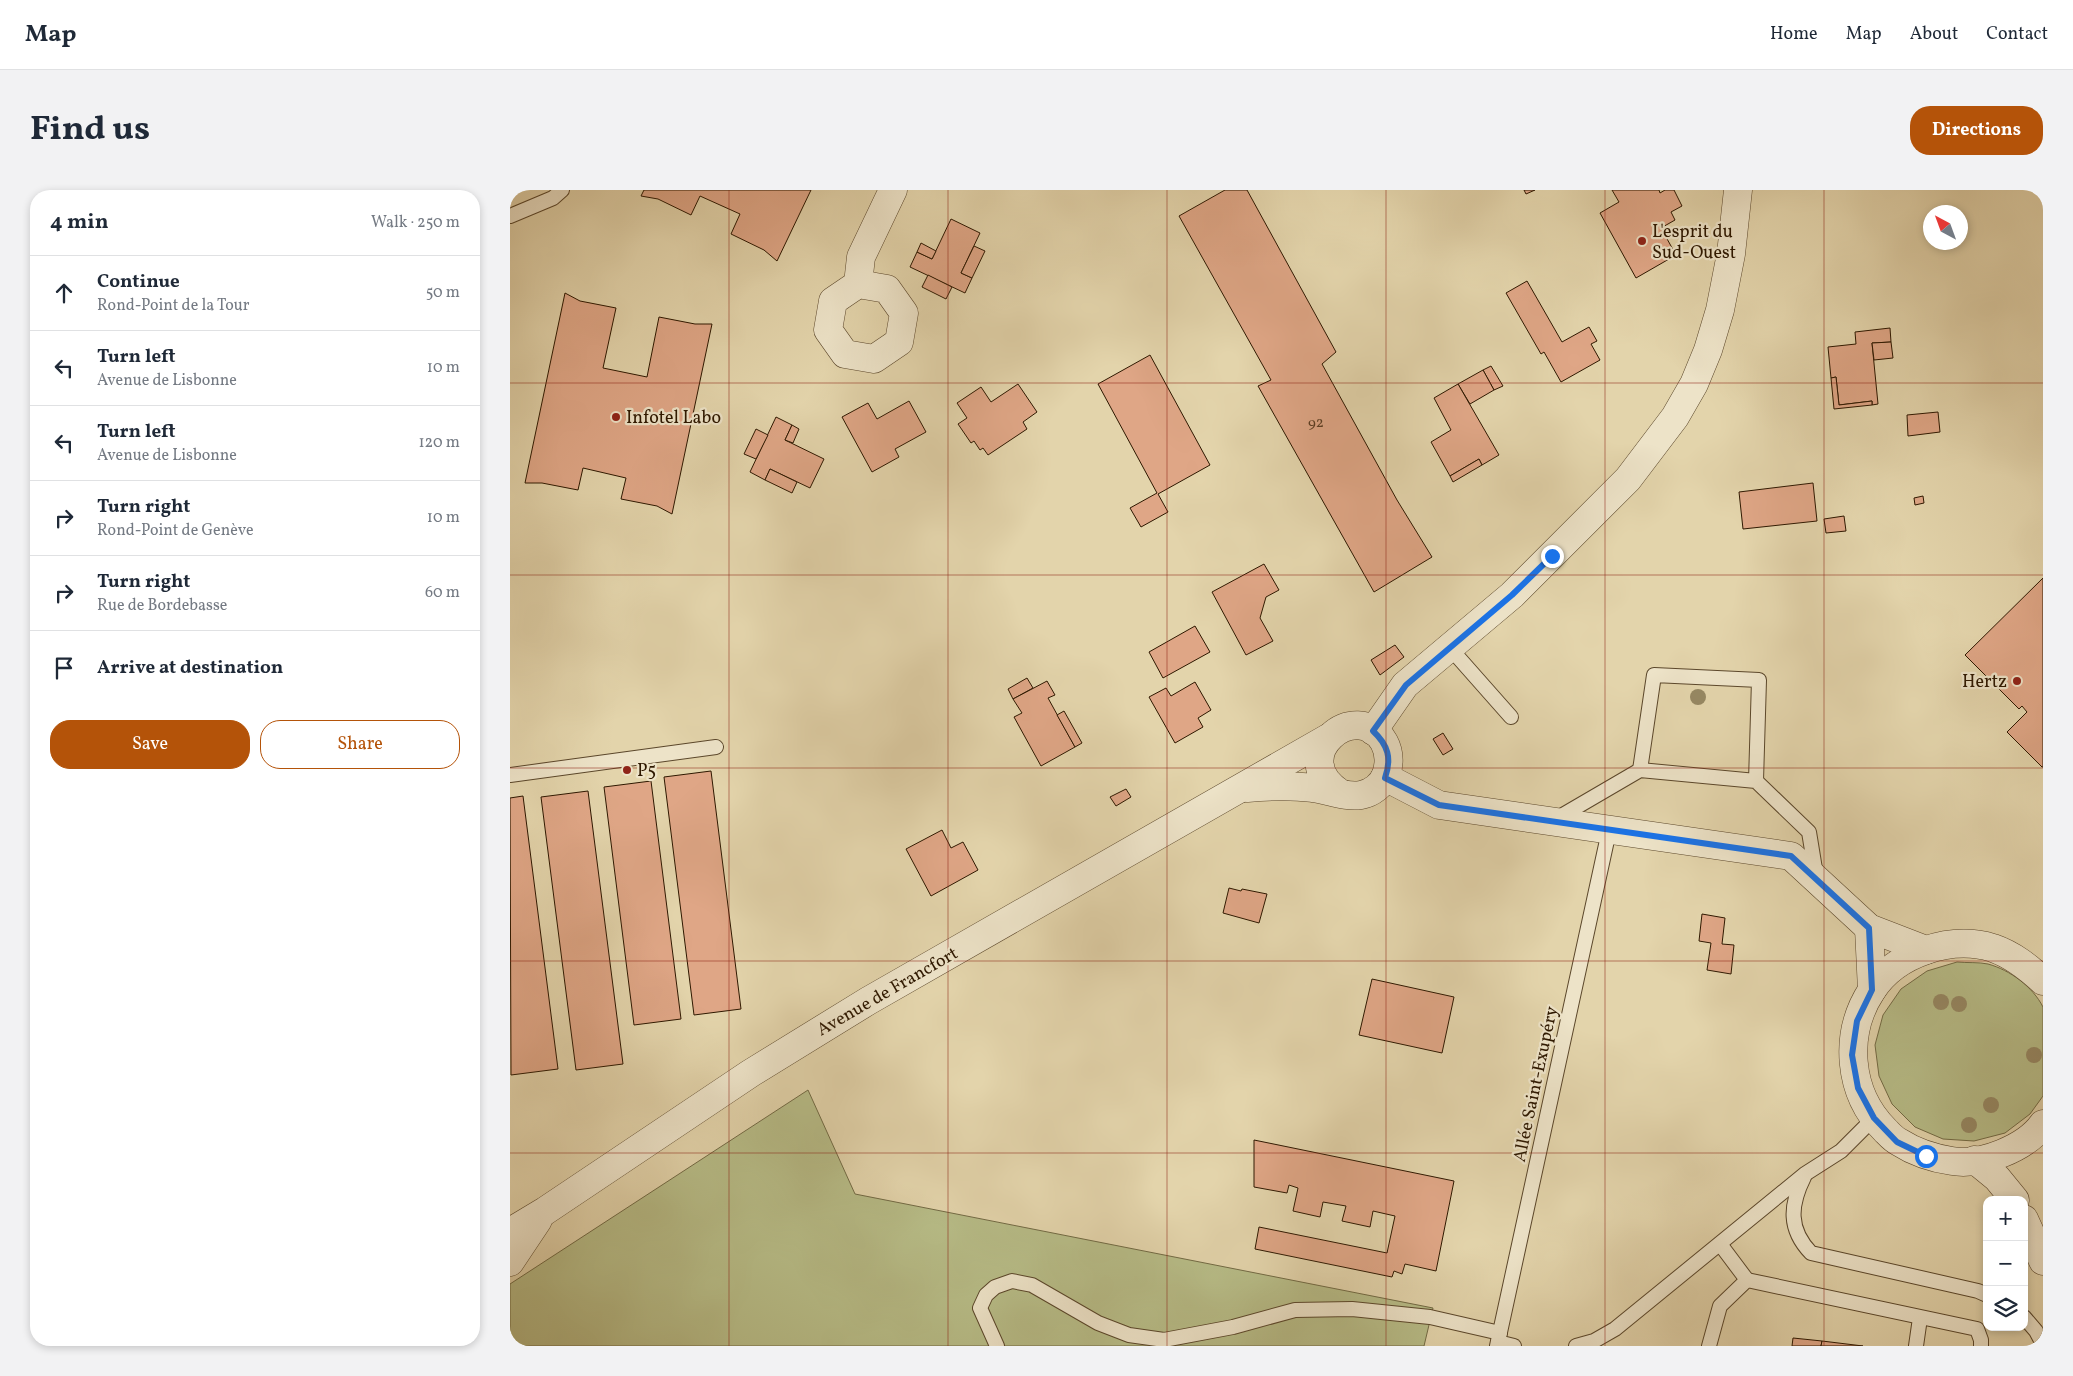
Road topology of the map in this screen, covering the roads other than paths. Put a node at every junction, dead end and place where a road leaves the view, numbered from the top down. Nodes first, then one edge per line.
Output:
1 (562, 190) edge
2 (893, 190) edge
3 (1738, 190) edge
4 (510, 216) edge
5 (858, 284) dead end
6 (1450, 648) junction
7 (1510, 717) dead end
8 (1373, 731) junction
9 (1328, 738) junction
10 (716, 747) dead end
11 (1640, 770) junction
12 (510, 775) edge
13 (1385, 778) junction
14 (1756, 781) junction
15 (1241, 789) junction
16 (1340, 793) junction
17 (1550, 822) junction
18 (1609, 831) junction
19 (1817, 880) junction
20 (1869, 928) junction
21 (1926, 950) junction
22 (2041, 978) edge
23 (1872, 990) junction
24 (1874, 1118) junction
25 (2042, 1132) edge
26 (1975, 1160) junction
27 (1805, 1174) junction
28 (2013, 1196) edge
29 (545, 1211) junction
30 (2028, 1228) edge
31 (510, 1232) edge
32 (1720, 1244) junction
33 (510, 1262) edge
34 (2043, 1262) edge
35 (1747, 1280) junction
36 (1983, 1293) edge
37 (1920, 1318) junction
38 (2028, 1322) edge
39 (1498, 1340) edge
40 (2043, 1344) edge
41 (997, 1346) edge
42 (1514, 1346) edge
43 (1576, 1346) edge
44 (1709, 1346) edge
45 (1916, 1346) edge
46 (1981, 1346) edge

1 - 4 lane
2 - 5 street
3 - 6 street
6 - 7 lane
6 - 8 street
8 - 9 street
8 - 13 street
9 - 15 street, Avenue de Francfort
9 - 16 street
10 - 12 lane
11 - 14 lane
11 - 14 lane
11 - 17 lane
13 - 16 street
13 - 17 street
14 - 19 lane
15 - 16 street, Avenue de Francfort
15 - 29 street, Avenue de Francfort
17 - 18 street
18 - 19 street
18 - 39 lane, Allée Saint-Exupéry
19 - 20 street
20 - 21 street
20 - 23 street
21 - 22 street
21 - 23 street
23 - 24 street
24 - 26 street
24 - 27 lane
25 - 26 street
26 - 28 street
27 - 32 lane
27 - 36 lane
29 - 31 street
29 - 33 street
30 - 34 street
32 - 35 lane
32 - 43 lane
35 - 37 lane
35 - 44 lane
37 - 45 lane
37 - 46 lane
38 - 40 lane
39 - 41 lane
39 - 42 lane

